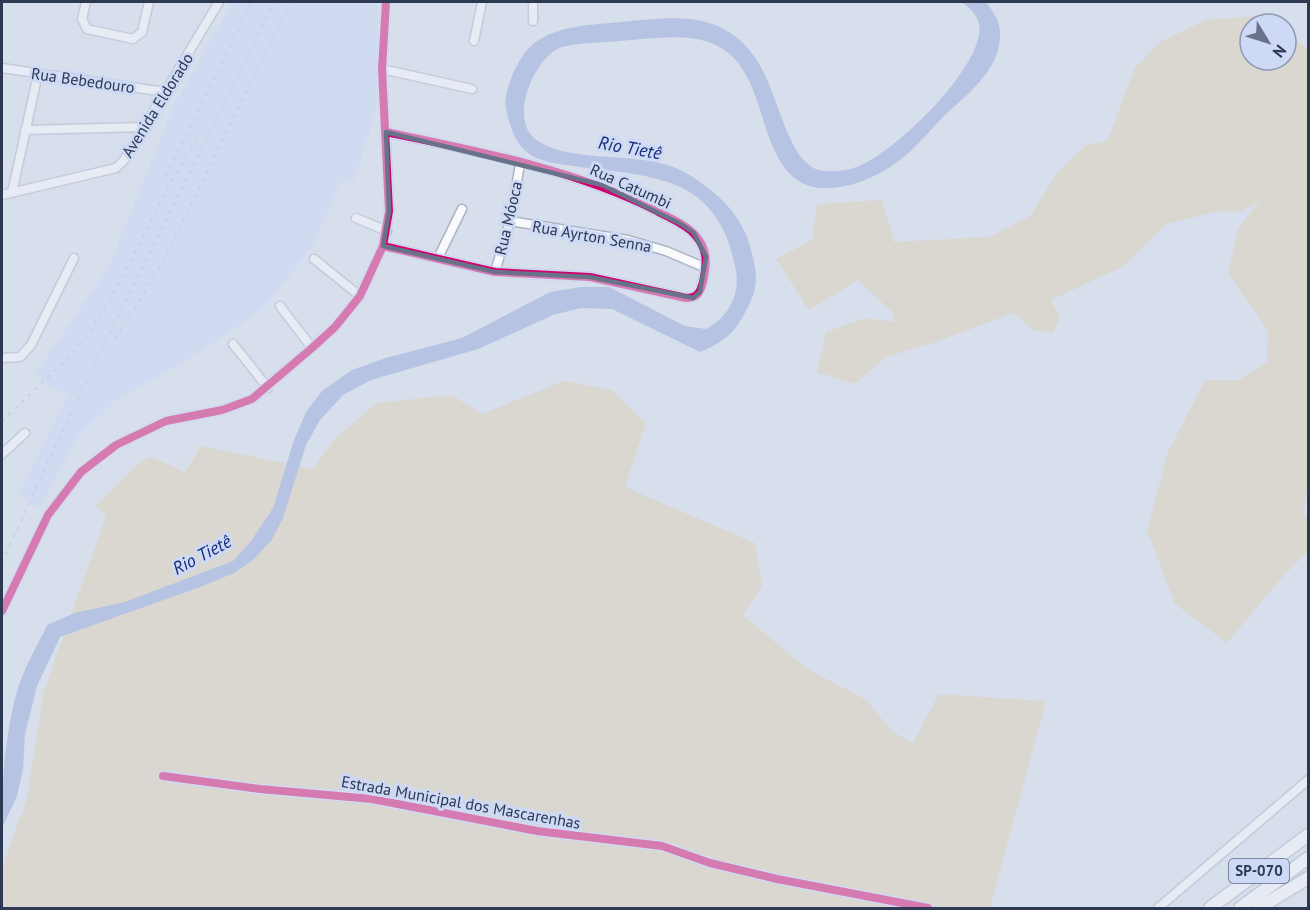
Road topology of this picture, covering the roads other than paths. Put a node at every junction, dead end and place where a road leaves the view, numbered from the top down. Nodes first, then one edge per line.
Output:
1 (86, 2) edge
2 (149, 2) edge
3 (219, 2) edge
4 (386, 2) edge
5 (482, 2) edge
6 (533, 2) edge
7 (533, 21) dead end
8 (474, 41) dead end
9 (2, 68) edge
10 (382, 69) junction
11 (38, 74) junction
12 (472, 89) dead end
13 (165, 92) junction
14 (144, 127) junction
15 (25, 130) junction
16 (386, 132) junction
17 (520, 164) junction
18 (12, 193) junction
19 (2, 195) edge
20 (462, 209) dead end
21 (356, 218) dead end
22 (510, 221) junction
23 (387, 231) junction
24 (383, 246) junction
25 (74, 258) dead end
26 (438, 258) junction
27 (314, 259) dead end
28 (706, 268) junction
29 (495, 272) junction
30 (360, 296) junction
31 (280, 306) dead end
32 (233, 344) dead end
33 (312, 348) junction
34 (2, 358) edge
35 (268, 388) junction
36 (25, 433) dead end
37 (2, 454) edge
38 (2, 611) edge
39 (163, 776) dead end
40 (1308, 780) edge
41 (1308, 835) edge
42 (1308, 858) edge
43 (1308, 878) edge
44 (928, 909) edge
45 (1158, 909) edge
46 (1210, 909) edge
47 (1240, 909) edge
48 (1259, 909) edge

1 - 2 street
3 - 13 street, Avenida Eldorado
4 - 10 street
5 - 8 street
6 - 7 street
9 - 11 street, Rua Bebedouro
10 - 12 street
10 - 16 street
11 - 13 street, Rua Bebedouro
11 - 15 street
13 - 14 street, Avenida Eldorado
14 - 15 street
14 - 18 street, Avenida Eldorado
15 - 18 street
16 - 17 street, Rua Catumbi
16 - 23 street
17 - 22 street, Rua Móoca
17 - 28 street, Rua Catumbi
18 - 19 street, Avenida Eldorado
20 - 26 street
21 - 23 street
22 - 28 street, Rua Ayrton Senna
22 - 29 street, Rua Móoca
23 - 24 street
24 - 26 street
24 - 30 street
25 - 34 street
26 - 29 street
27 - 30 street
28 - 29 street
30 - 33 street
31 - 33 street
32 - 35 street
33 - 35 street
35 - 38 street
36 - 37 street
39 - 44 street, Estrada Municipal dos Mascarenhas
40 - 45 street
41 - 46 highway, SP-070
42 - 47 highway, SP-070
43 - 48 highway, SP-070

